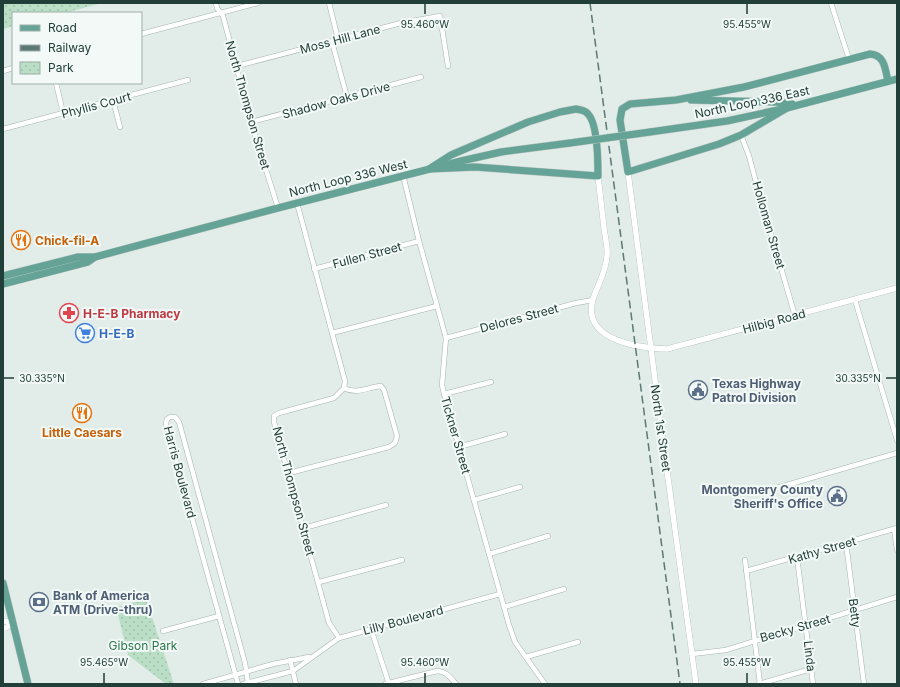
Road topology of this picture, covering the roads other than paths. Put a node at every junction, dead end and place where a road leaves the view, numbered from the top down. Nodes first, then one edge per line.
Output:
1 (216, 3) edge
2 (258, 3) edge
3 (329, 3) edge
4 (831, 3) edge
5 (220, 12) junction
6 (142, 34) edge
7 (338, 39) junction
8 (332, 42) junction
9 (848, 59) junction
10 (237, 66) junction
11 (448, 66) dead end
12 (421, 77) dead end
13 (897, 79) edge
14 (188, 80) dead end
15 (888, 81) junction
16 (56, 84) edge
17 (347, 97) junction
18 (113, 100) junction
19 (676, 100) junction
20 (797, 105) junction
21 (787, 108) junction
22 (63, 113) junction
23 (251, 122) junction
24 (120, 127) dead end
25 (3, 129) edge
26 (741, 135) junction
27 (610, 138) joint
28 (428, 169) junction
29 (628, 172) junction
30 (403, 175) junction
31 (598, 176) junction
32 (297, 203) junction
33 (278, 208) junction
34 (419, 241) junction
35 (95, 257) junction
36 (64, 261) junction
37 (32, 269) junction
38 (314, 269) junction
39 (3, 276) edge
40 (37, 276) junction
41 (17, 281) junction
42 (3, 284) edge
43 (897, 288) edge
44 (593, 300) junction
45 (856, 300) junction
46 (437, 306) junction
47 (795, 316) junction
48 (332, 334) junction
49 (446, 338) junction
50 (650, 349) junction
51 (490, 382) dead end
52 (344, 388) junction
53 (444, 394) junction
54 (505, 434) dead end
55 (897, 440) edge
56 (459, 447) junction
57 (897, 453) edge
58 (289, 473) junction
59 (520, 487) dead end
60 (773, 489) dead end
61 (474, 500) junction
62 (386, 506) dead end
63 (304, 528) junction
64 (895, 529) edge
65 (548, 536) dead end
66 (846, 543) junction
67 (897, 550) edge
68 (489, 554) junction
69 (797, 557) junction
70 (402, 560) dead end
71 (745, 560) dead end
72 (746, 571) junction
73 (319, 582) junction
74 (3, 583) edge
75 (564, 589) dead end
76 (500, 594) junction
77 (897, 597) edge
78 (504, 607) junction
79 (855, 611) junction
80 (220, 616) junction
81 (3, 621) edge
82 (13, 622) junction
83 (806, 625) junction
84 (3, 628) edge
85 (371, 629) junction
86 (163, 631) dead end
87 (338, 638) junction
88 (755, 640) junction
89 (578, 642) dead end
90 (692, 654) junction
91 (311, 657) junction
92 (526, 657) junction
93 (290, 660) junction
94 (812, 670) junction
95 (293, 671) junction
96 (246, 672) junction
97 (236, 675) junction
98 (246, 683) edge
99 (28, 684) edge
100 (203, 684) edge
101 (238, 684) edge
102 (296, 684) edge
103 (387, 684) edge
104 (456, 684) edge
105 (545, 684) edge
106 (696, 684) edge
107 (759, 684) edge
108 (813, 684) edge
109 (864, 684) edge

1 - 5 street, North Thompson Street
2 - 5 street
3 - 7 street
4 - 9 street
5 - 6 street
5 - 10 street, North Thompson Street
7 - 8 street, Moss Hill Lane
7 - 11 street, Moss Hill Lane
8 - 10 street, Moss Hill Lane
8 - 17 street
9 - 15 main road
9 - 19 main road
10 - 23 street, North Thompson Street
12 - 17 street, Shadow Oaks Drive
13 - 15 main road, North Loop 336 East
14 - 18 street, Phyllis Court
15 - 20 main road, North Loop 336 East
16 - 22 street
17 - 23 street, Shadow Oaks Drive
18 - 22 street, Phyllis Court
18 - 24 street
19 - 20 main road
19 - 29 main road
20 - 21 main road, North Loop 336 East
21 - 26 main road
21 - 27 main road, North Loop 336 East, bridge
22 - 25 street, Phyllis Court
23 - 33 street, North Thompson Street
26 - 29 main road
26 - 47 street, Holloman Street
27 - 28 main road, North Loop 336 West, bridge
28 - 30 main road, North Loop 336 West
28 - 31 main road
28 - 31 main road
29 - 50 street, North 1st Street
30 - 32 main road, North Loop 336 West
30 - 34 street, Tickner Street
31 - 44 street
32 - 33 main road, North Loop 336 West
32 - 38 street
33 - 35 main road, North Loop 336 West
34 - 38 street, Fullen Street
34 - 46 street, Tickner Street
35 - 36 main road, North Loop 336 West
35 - 40 main road, North Loop 336 West
36 - 37 main road, North Loop 336 West
36 - 40 main road
37 - 39 main road, North Loop 336 West
37 - 41 main road
38 - 48 street
40 - 41 main road, North Loop 336 West
41 - 42 main road, North Loop 336 West
43 - 45 street, Hilbig Road
44 - 49 street, Delores Street
44 - 50 street, Hilbig Road
45 - 47 street, Hilbig Road
45 - 55 street
46 - 48 street
46 - 49 street, Tickner Street
47 - 50 street, Hilbig Road
48 - 52 street
49 - 53 street, Tickner Street
50 - 90 street, North 1st Street
51 - 53 street
52 - 58 street, North Thompson Street
52 - 58 street
53 - 56 street, Tickner Street
54 - 56 street
56 - 61 street, Tickner Street
57 - 60 street
58 - 63 street, North Thompson Street
59 - 61 street
61 - 68 street, Tickner Street
62 - 63 street
63 - 73 street, North Thompson Street
64 - 66 street, Kathy Street
64 - 67 street
65 - 68 street
66 - 69 street, Kathy Street
66 - 79 street, Betty
68 - 76 street, Tickner Street
69 - 72 street, Kathy Street
69 - 83 street, Linda
70 - 73 street
71 - 72 street
72 - 88 street
73 - 87 street, North Thompson Street
74 - 82 main road
75 - 78 street
76 - 78 street, Tickner Street
76 - 85 street, Lilly Boulevard
77 - 79 street, Becky Street
78 - 92 street, Tickner Street
79 - 83 street, Becky Street
79 - 109 street, Betty
80 - 86 street
80 - 96 street, Harris Boulevard
80 - 97 street, Harris Boulevard
81 - 82 street
82 - 84 street
82 - 99 main road
83 - 88 street, Becky Street
83 - 94 street, Linda
85 - 87 street, Lilly Boulevard
85 - 103 street
87 - 91 street, Lilly Boulevard
88 - 90 street, Becky Street
88 - 107 street
89 - 92 street
90 - 106 street, North 1st Street
91 - 93 street, Lilly Boulevard
91 - 95 street, Lilly Boulevard
92 - 105 street, Tickner Street
93 - 95 street
93 - 96 street, Lilly Boulevard
94 - 107 street
94 - 108 street, Linda
95 - 98 street, Lilly Boulevard
95 - 102 street
96 - 97 street, Lilly Boulevard
96 - 98 street, Harris Boulevard
97 - 100 street, Lilly Boulevard
97 - 101 street, Harris Boulevard
103 - 104 street

